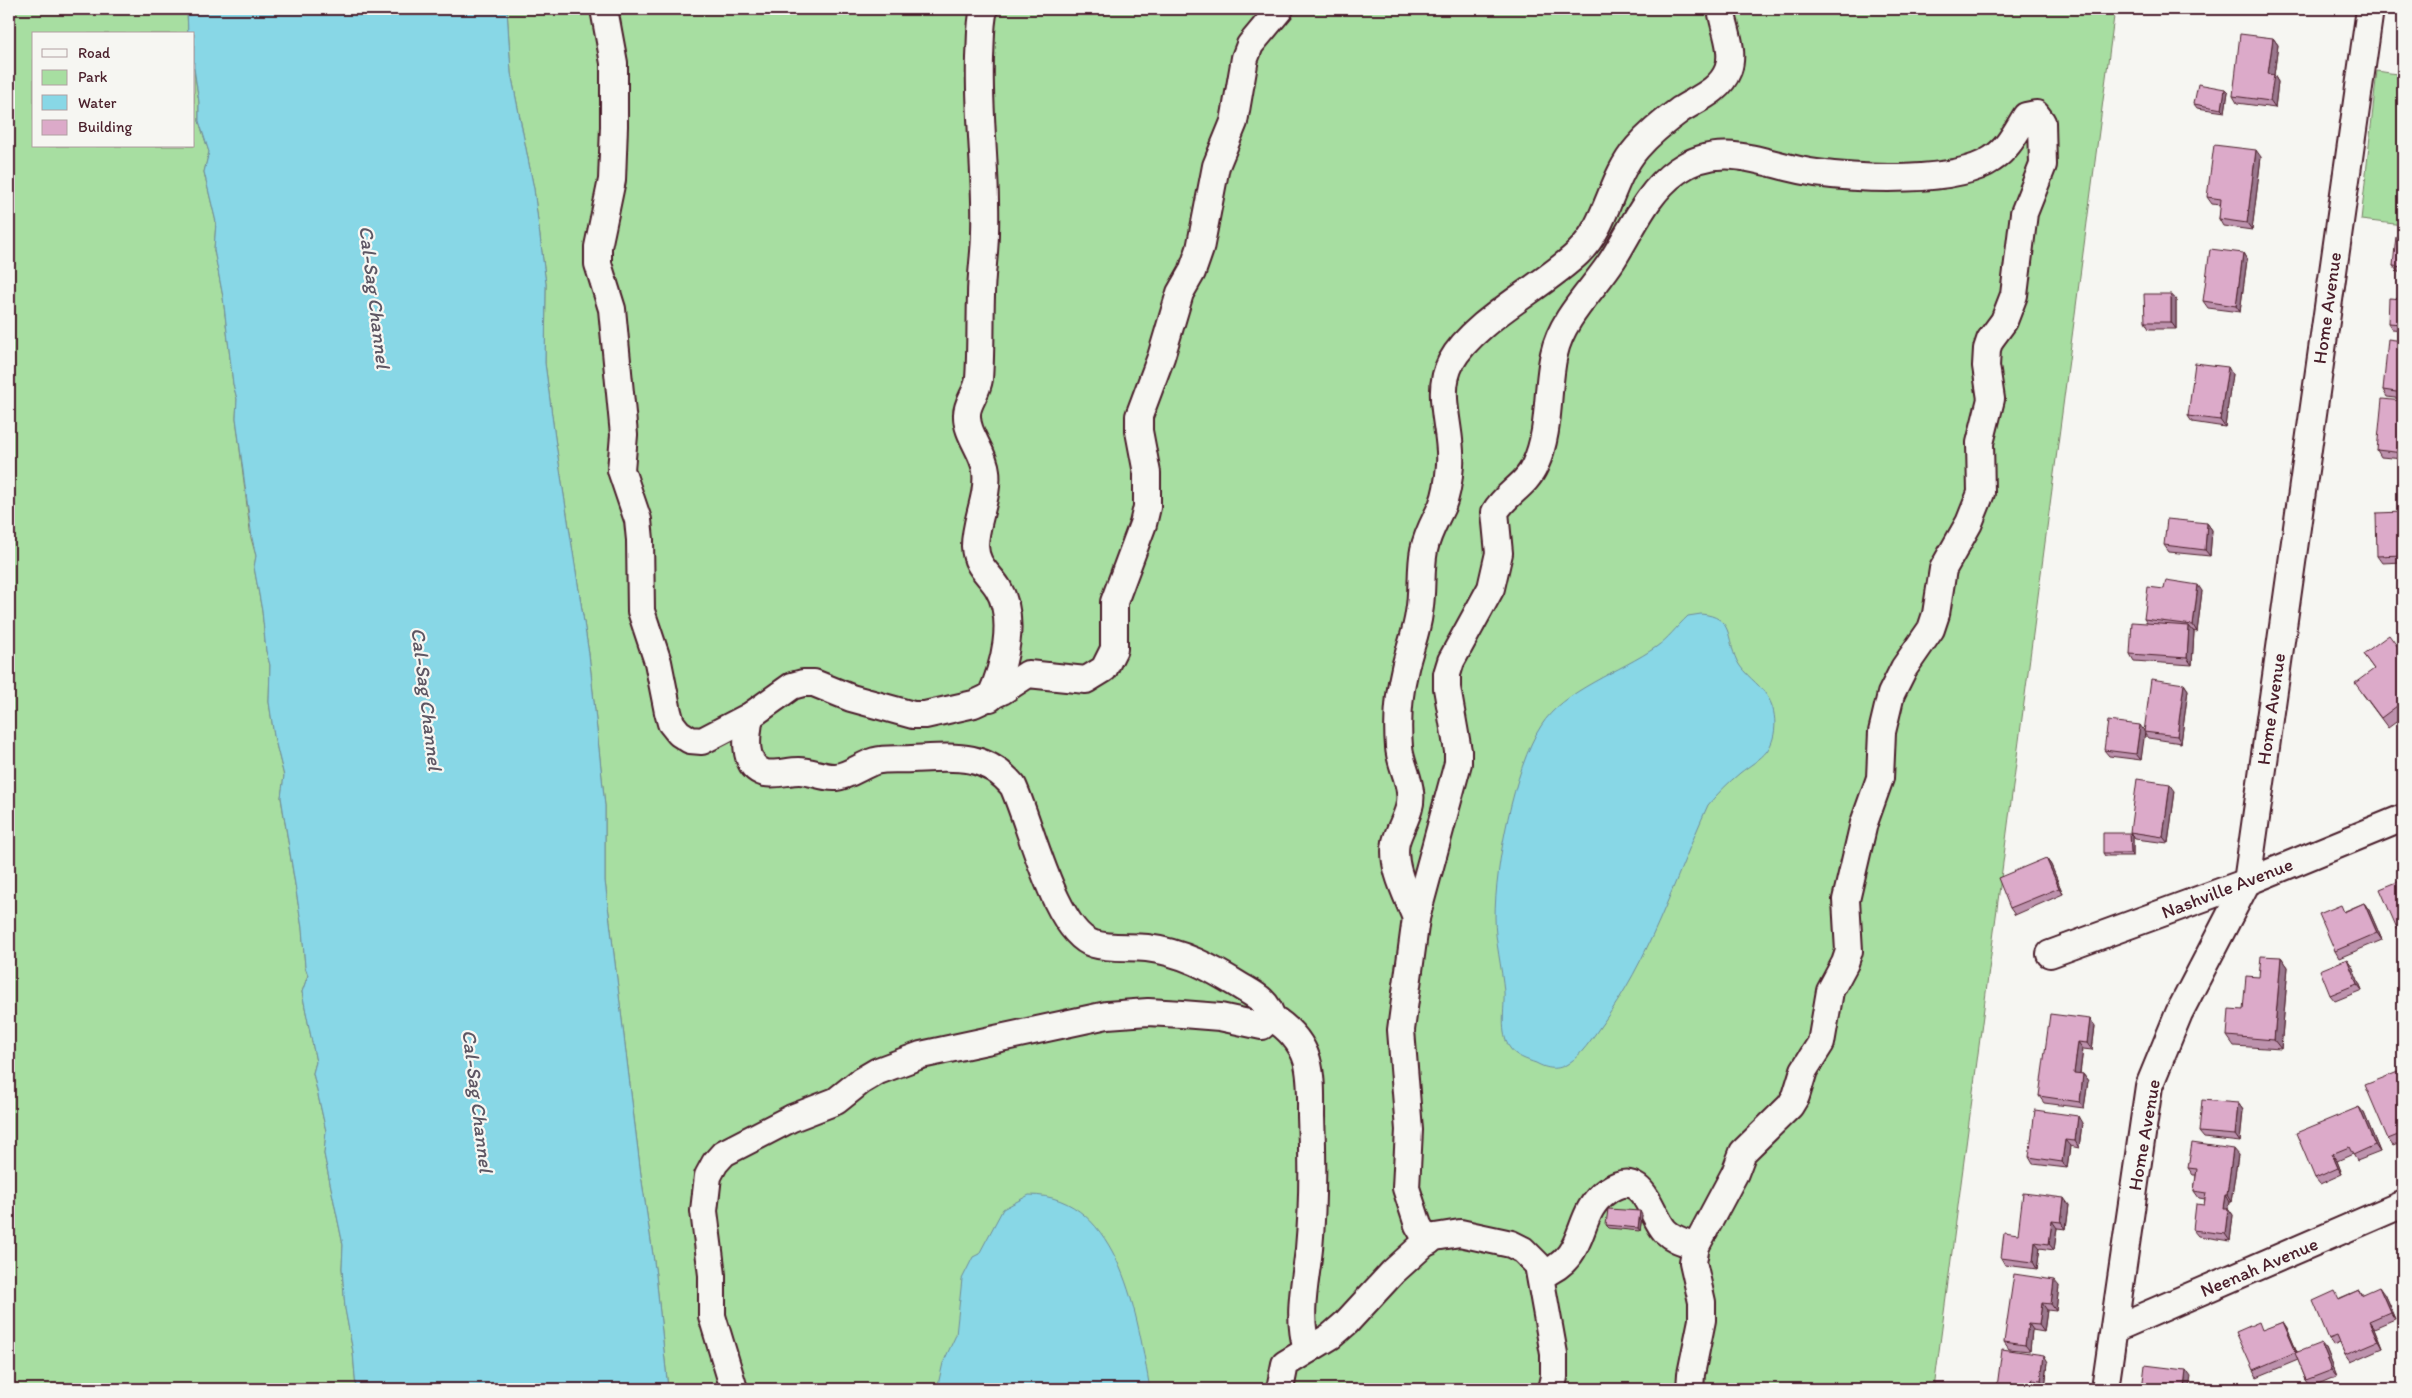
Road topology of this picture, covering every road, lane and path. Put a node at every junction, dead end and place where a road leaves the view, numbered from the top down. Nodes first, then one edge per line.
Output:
1 (604, 9) edge
2 (984, 9) edge
3 (1280, 9) edge
4 (1720, 9) edge
5 (2370, 9) edge
6 (990, 698) junction
7 (750, 716) junction
8 (2403, 818) edge
9 (2247, 882) junction
10 (1416, 918) junction
11 (2050, 954) dead end
12 (1271, 1017) junction
13 (2403, 1204) edge
14 (1428, 1242) junction
15 (1696, 1246) junction
16 (1541, 1275) junction
17 (2114, 1329) junction
18 (1307, 1350) junction
19 (734, 1389) edge
20 (1280, 1389) edge
21 (1551, 1389) edge
22 (1690, 1389) edge
23 (2105, 1389) edge

1 - 7 street
2 - 6 street
3 - 6 street
4 - 10 street
5 - 9 street, Home Avenue
6 - 7 street
7 - 12 street
8 - 9 street, Nashville Avenue
9 - 11 street, Nashville Avenue
9 - 17 street, Home Avenue
10 - 14 street
10 - 15 street
12 - 18 street
12 - 19 street
13 - 17 street, Neenah Avenue
14 - 16 street
14 - 18 street
15 - 16 street
15 - 22 street
16 - 21 street
17 - 23 street, Home Avenue
18 - 20 street

